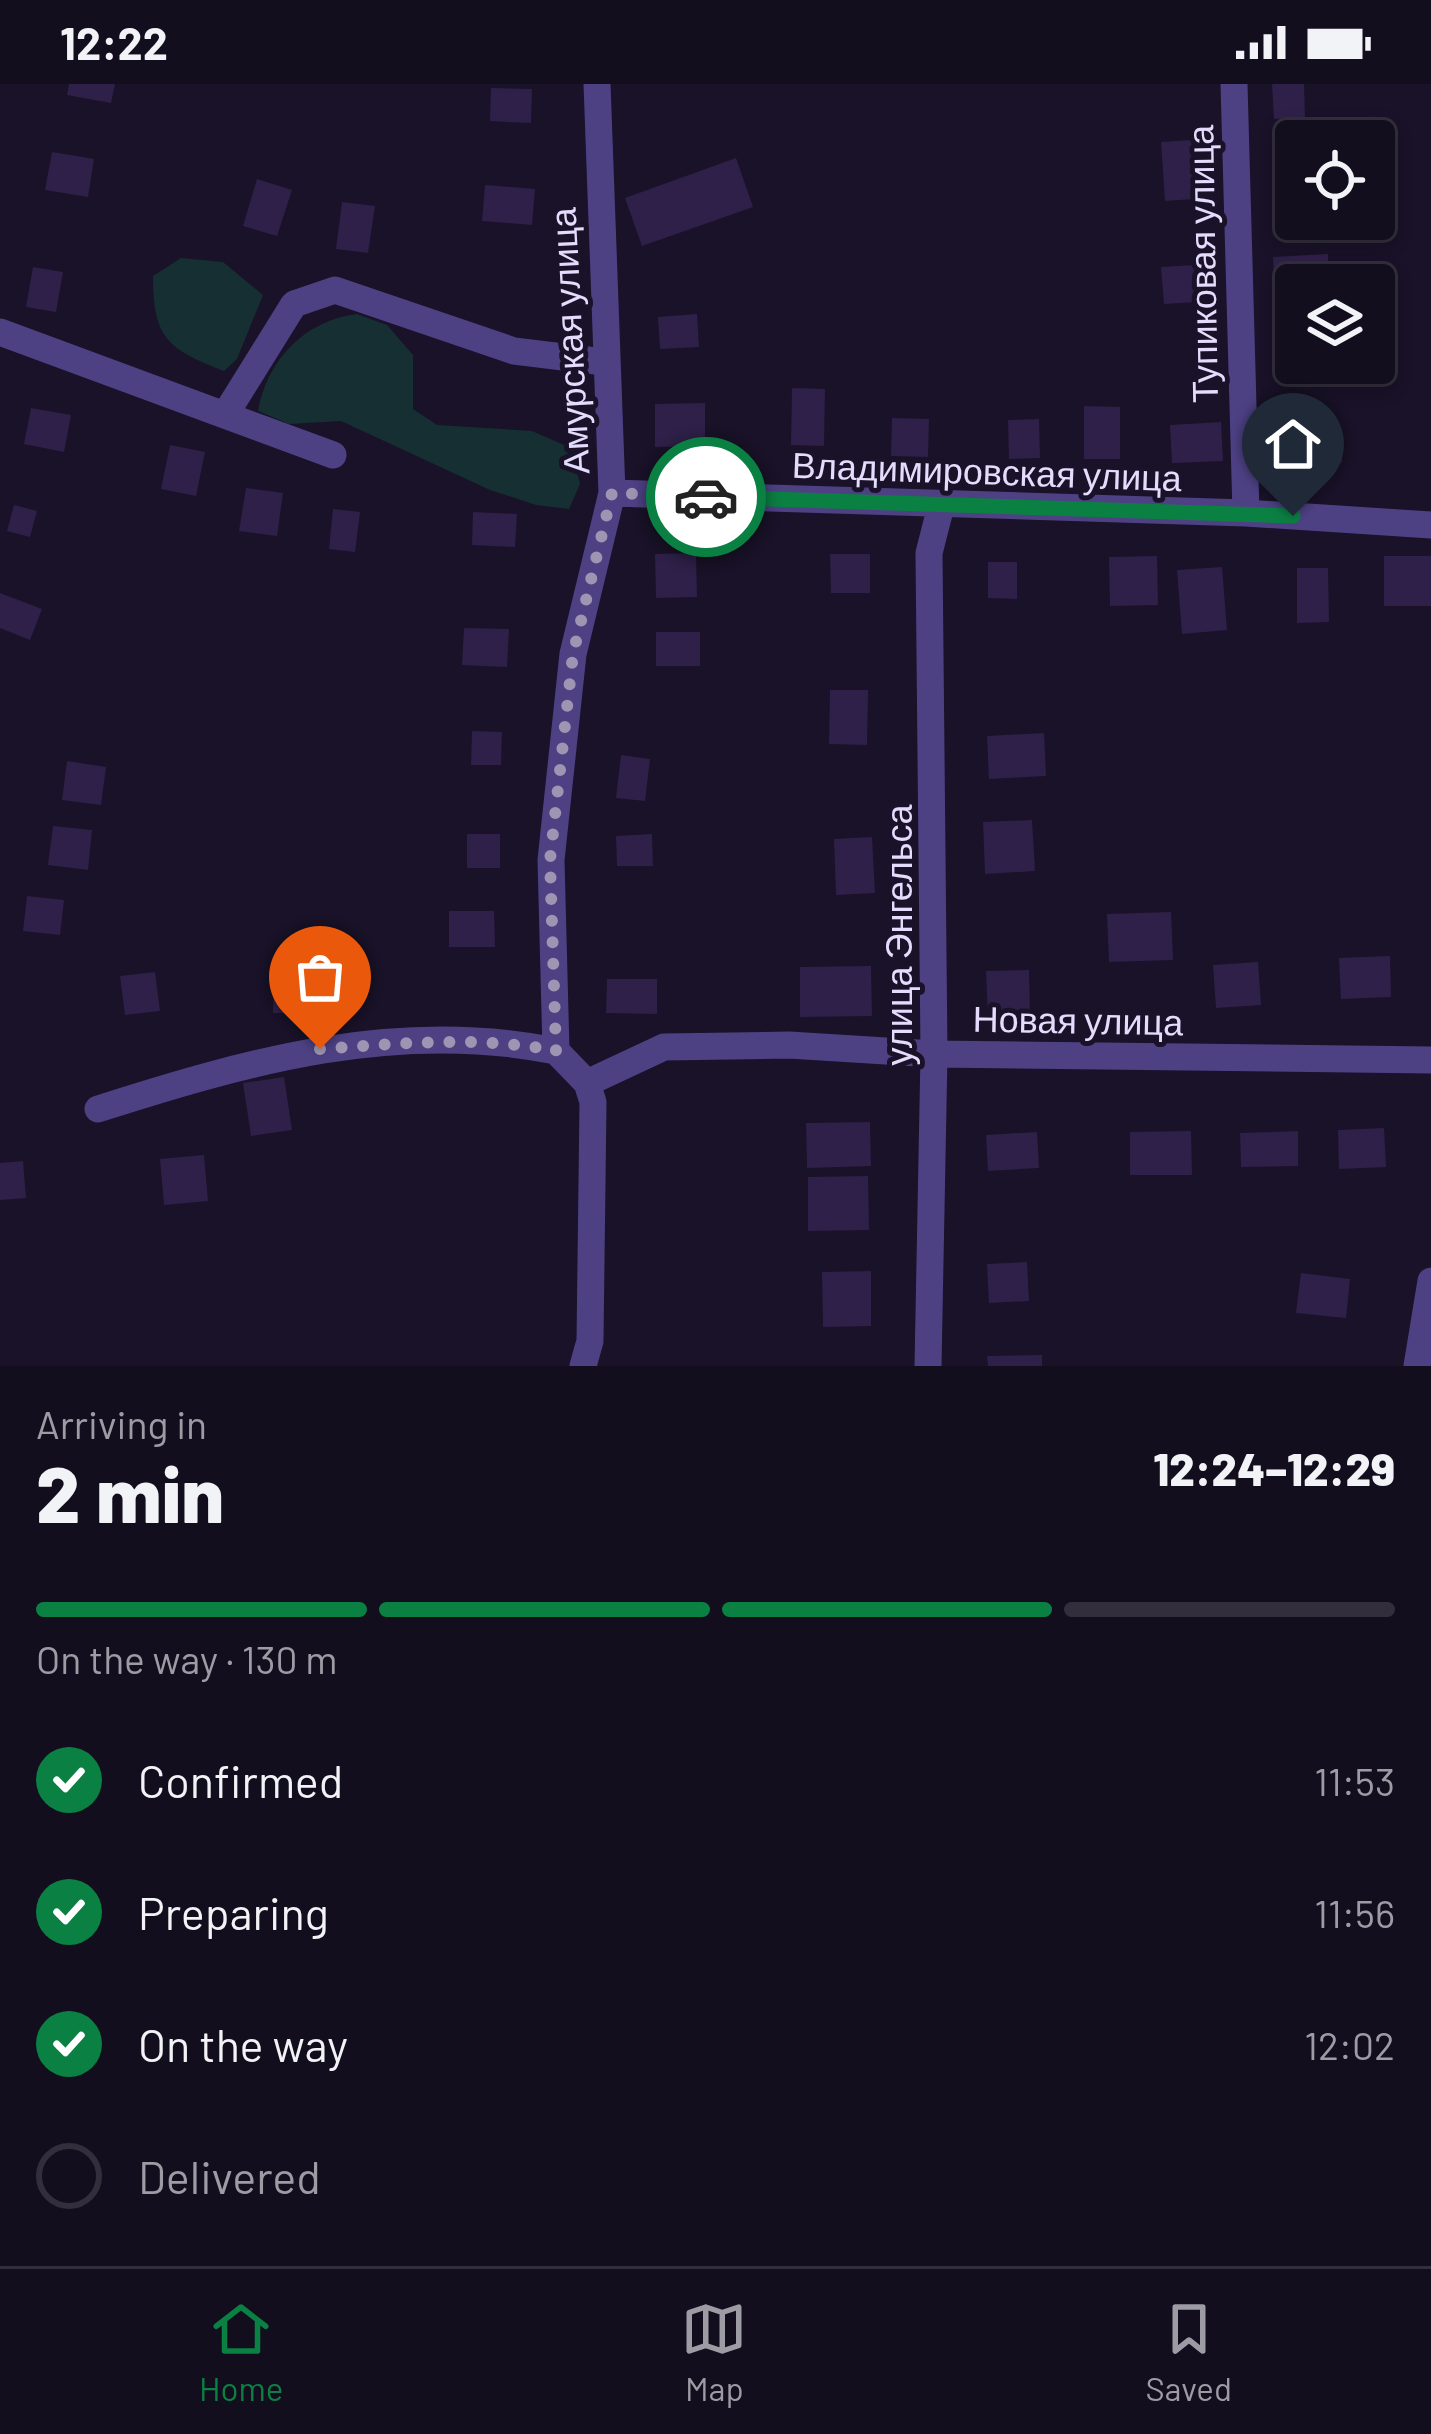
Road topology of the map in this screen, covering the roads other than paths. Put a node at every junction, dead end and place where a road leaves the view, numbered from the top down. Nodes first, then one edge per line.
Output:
1 (597, 84) edge
2 (1234, 84) edge
3 (0, 332) edge
4 (604, 362) junction
5 (226, 415) junction
6 (333, 454) dead end
7 (612, 493) junction
8 (941, 506) junction
9 (1246, 513) junction
10 (1431, 525) edge
11 (556, 1051) junction
12 (934, 1054) junction
13 (1431, 1060) edge
14 (587, 1083) junction
15 (98, 1109) dead end
16 (1431, 1281) edge
17 (583, 1366) edge
18 (928, 1366) edge
19 (1417, 1366) edge

1 - 4 street, Амурская улица
2 - 9 street, Тупиковая улица
3 - 5 street
4 - 5 street
4 - 7 street, Амурская улица
5 - 6 street
7 - 8 street, Владимировская улица
7 - 11 street, Амурская улица
8 - 9 street, Владимировская улица
8 - 12 street, улица Энгельса
9 - 10 street, Владимировская улица
11 - 14 street
11 - 15 street
12 - 13 street, Новая улица
12 - 14 street, Новая улица
12 - 18 street, улица Энгельса
14 - 17 street
16 - 19 street

